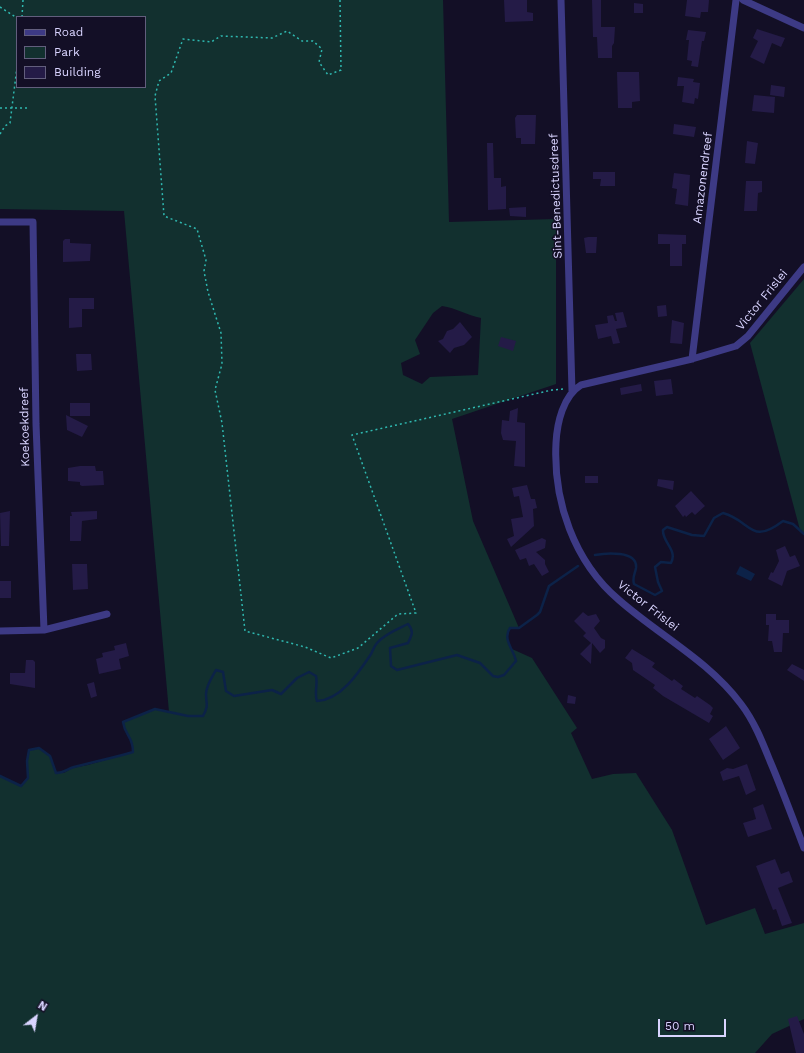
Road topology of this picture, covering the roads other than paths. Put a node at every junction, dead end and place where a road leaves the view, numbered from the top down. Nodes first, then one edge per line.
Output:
1 (561, 0) edge
2 (736, 0) edge
3 (743, 0) edge
4 (804, 28) edge
5 (0, 222) edge
6 (804, 267) edge
7 (692, 359) junction
8 (572, 391) junction
9 (107, 614) dead end
10 (44, 630) junction
11 (0, 631) edge
12 (804, 848) edge

1 - 8 street, Sint-Benedictusdreef
2 - 7 street, Amazonendreef
3 - 4 street
5 - 10 street, Koekoekdreef
6 - 7 street, Victor Frislei
7 - 8 street, Victor Frislei
8 - 12 street, Victor Frislei
9 - 10 street
10 - 11 street

